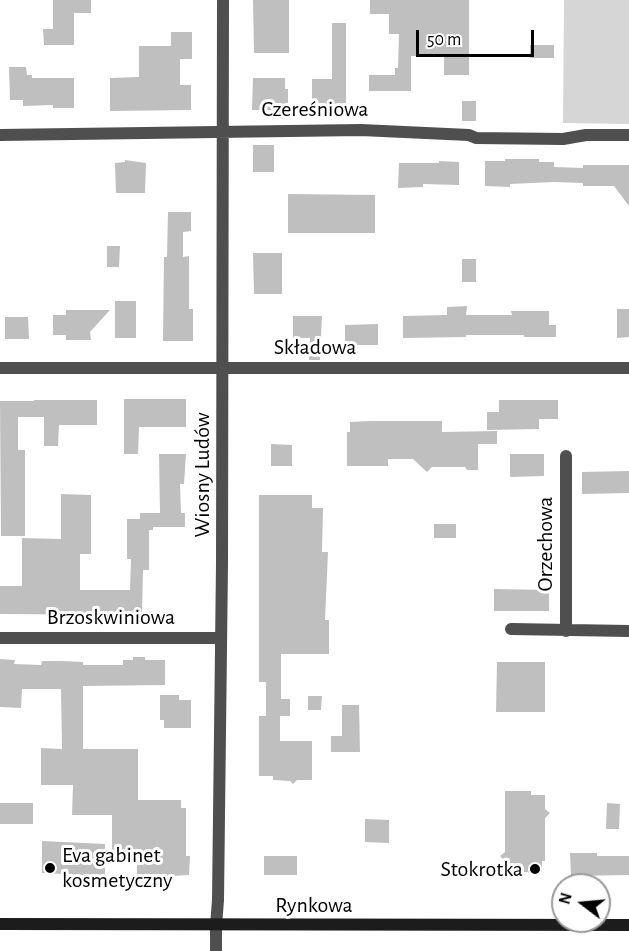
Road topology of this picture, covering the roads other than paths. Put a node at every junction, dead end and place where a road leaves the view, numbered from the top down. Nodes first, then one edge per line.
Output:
1 (223, 0) edge
2 (222, 131) junction
3 (0, 135) edge
4 (629, 135) edge
5 (0, 368) edge
6 (223, 368) junction
7 (629, 368) edge
8 (566, 456) dead end
9 (511, 629) dead end
10 (566, 631) junction
11 (629, 631) edge
12 (0, 638) edge
13 (221, 638) junction
14 (0, 924) edge
15 (629, 925) edge
16 (216, 926) junction
17 (216, 951) edge

1 - 2 street, Wiosny Ludów
2 - 3 street, Czereśniowa
2 - 4 street, Czereśniowa
2 - 6 street, Wiosny Ludów
5 - 6 street, Składowa
6 - 7 street, Składowa
6 - 13 street, Wiosny Ludów
8 - 10 street, Orzechowa
9 - 10 street
10 - 11 street
12 - 13 street, Brzoskwiniowa
13 - 16 street, Wiosny Ludów
14 - 16 street, Rynkowa
15 - 16 street, Rynkowa
16 - 17 street, Wiosny Ludów

